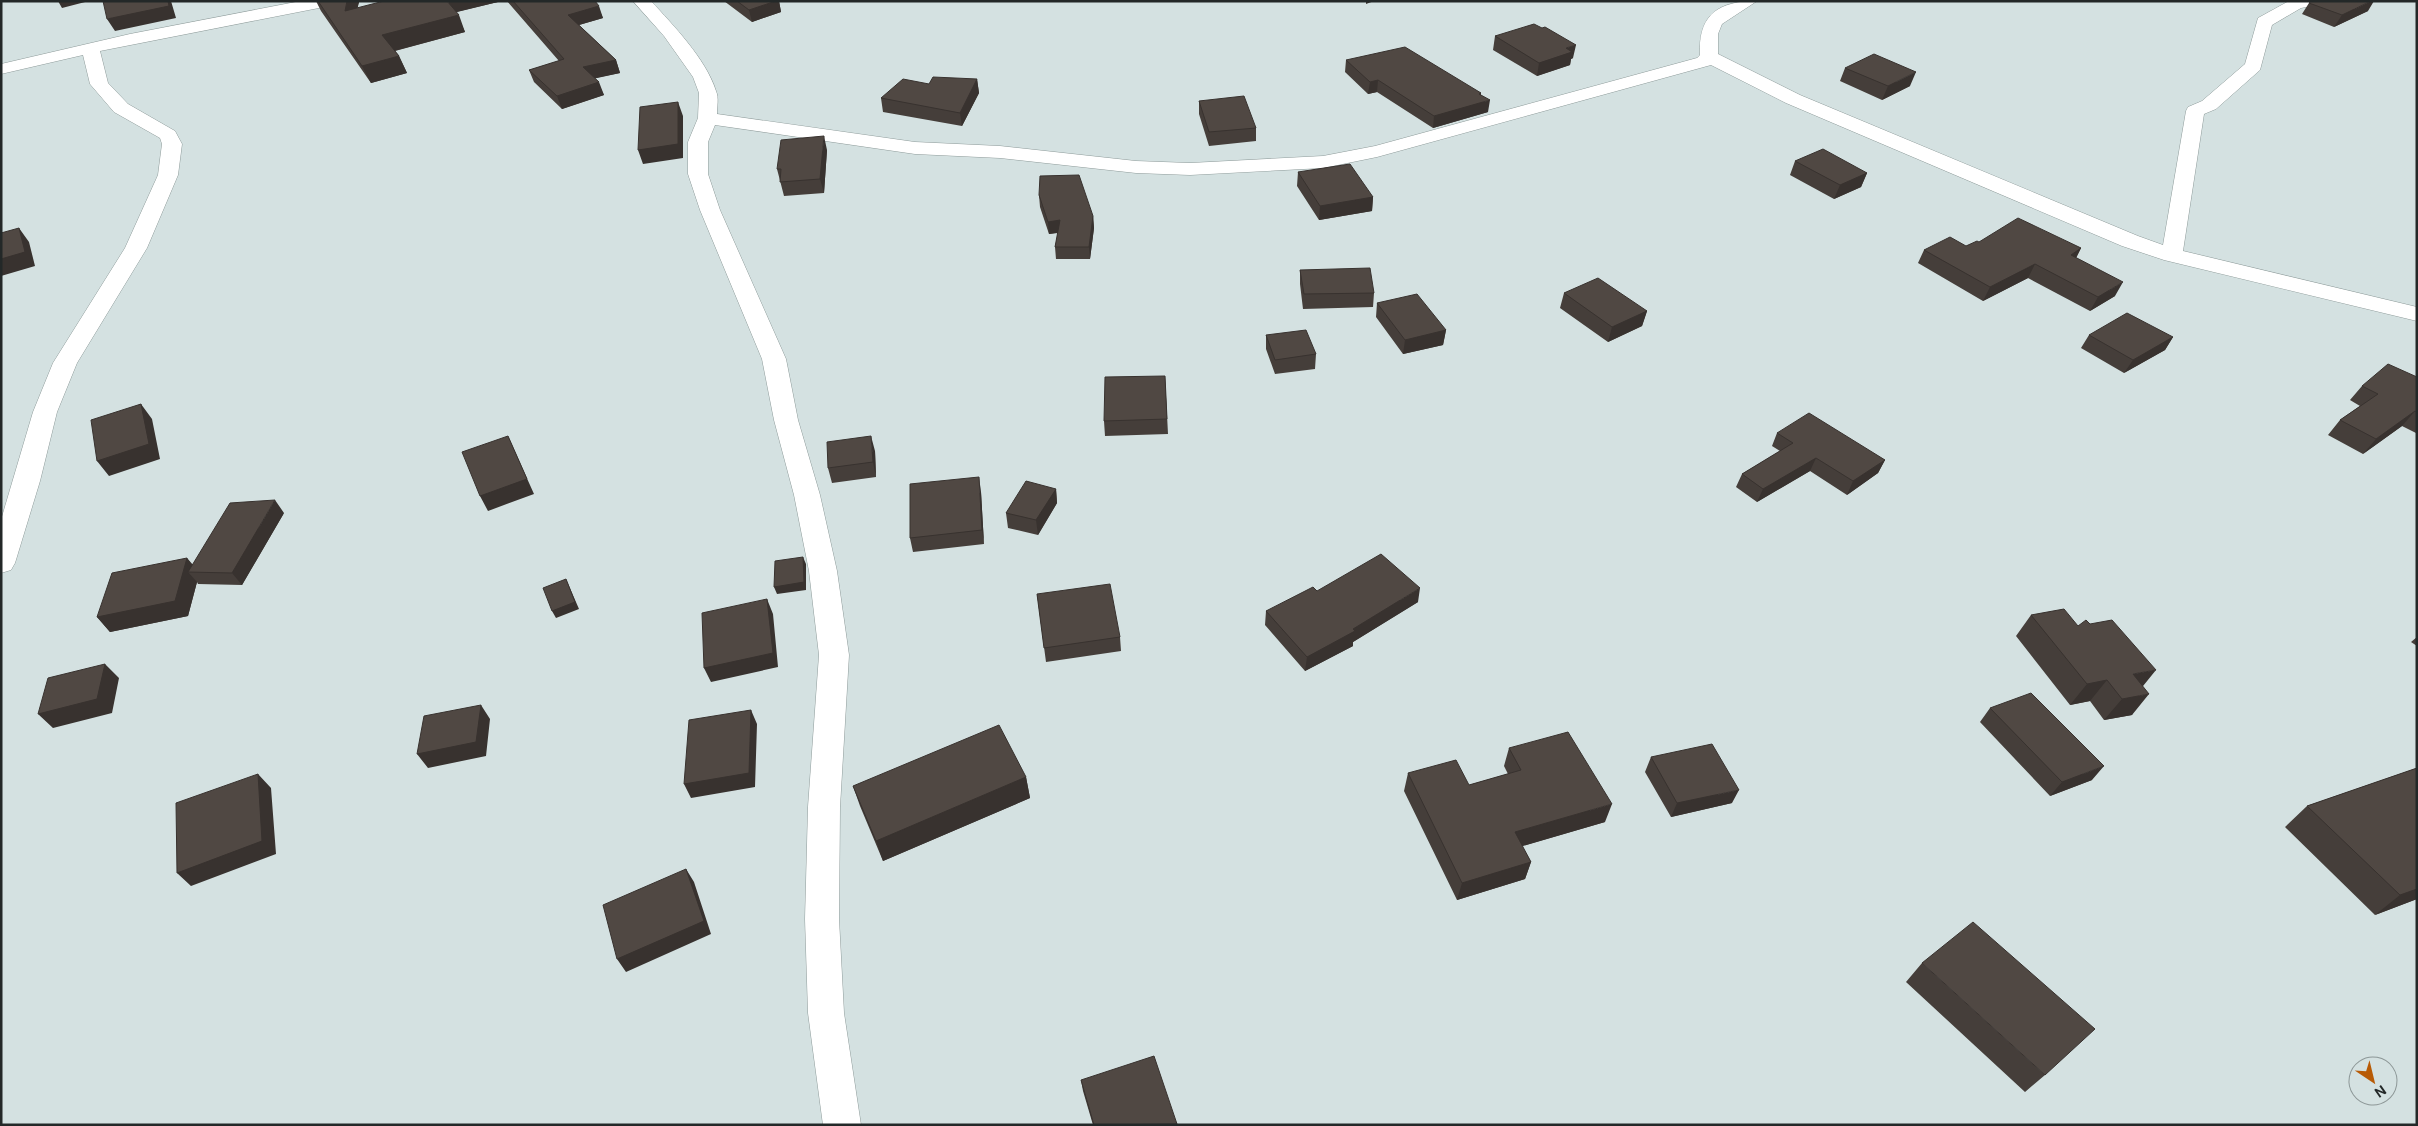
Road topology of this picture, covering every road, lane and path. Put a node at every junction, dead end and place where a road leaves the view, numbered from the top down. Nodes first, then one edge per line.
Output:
1 (329, 1) edge
2 (641, 1) edge
3 (1749, 1) edge
4 (2311, 1) edge
5 (284, 5) edge
6 (90, 48) junction
7 (1709, 57) junction
8 (1, 69) edge
9 (708, 118) junction
10 (2172, 255) junction
11 (2417, 314) edge
12 (1, 563) edge
13 (842, 1125) edge

1 - 5 street
2 - 9 street
3 - 7 street
4 - 10 street
5 - 6 street
6 - 8 street
6 - 12 street
7 - 9 street
7 - 10 street
9 - 13 street
10 - 11 street

